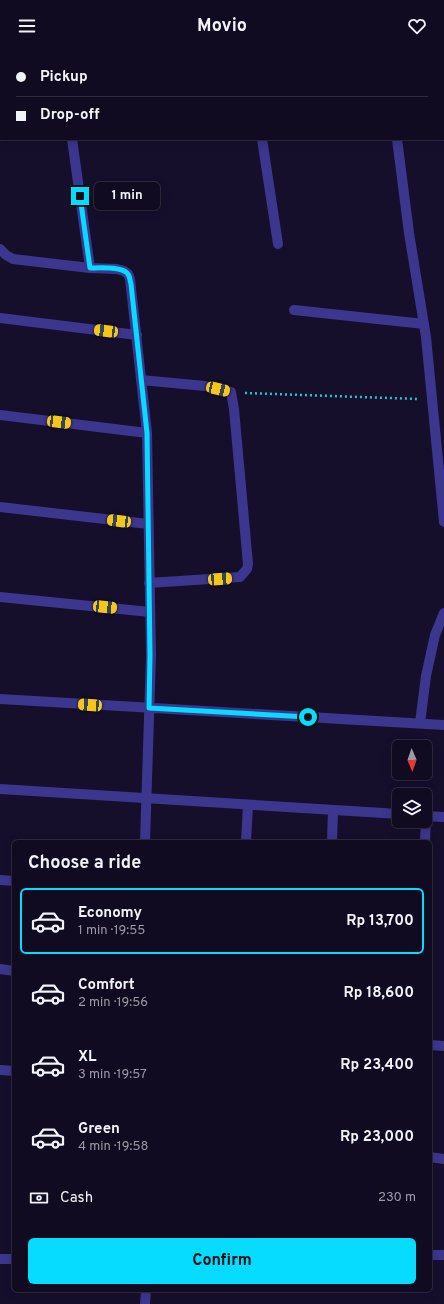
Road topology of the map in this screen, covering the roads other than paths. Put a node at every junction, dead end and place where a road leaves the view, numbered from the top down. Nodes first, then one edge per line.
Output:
1 (72, 140) edge
2 (262, 140) edge
3 (397, 140) edge
4 (278, 244) dead end
5 (0, 249) edge
6 (90, 268) junction
7 (294, 310) dead end
8 (0, 318) edge
9 (424, 324) junction
10 (137, 335) junction
11 (141, 380) junction
12 (0, 415) edge
13 (147, 433) junction
14 (441, 465) edge
15 (0, 507) edge
16 (444, 522) edge
17 (148, 524) junction
18 (149, 583) junction
19 (0, 597) edge
20 (150, 612) junction
21 (444, 613) edge
22 (0, 699) edge
23 (149, 708) junction
24 (420, 723) junction
25 (444, 725) edge
26 (0, 789) edge
27 (146, 798) junction
28 (248, 805) junction
29 (333, 810) junction
30 (392, 814) edge
31 (432, 816) edge
32 (444, 817) edge
33 (426, 828) edge
34 (145, 840) edge
35 (246, 840) edge
36 (332, 840) edge
37 (425, 840) edge
38 (0, 880) edge
39 (12, 881) edge
40 (0, 969) edge
41 (12, 971) edge
42 (432, 1045) edge
43 (444, 1046) edge
44 (0, 1070) edge
45 (12, 1071) edge
46 (432, 1158) edge
47 (444, 1159) edge
48 (432, 1254) edge
49 (444, 1255) edge
50 (0, 1259) edge
51 (12, 1259) edge
52 (146, 1292) edge
53 (145, 1304) edge

1 - 6 street
2 - 4 street
3 - 9 street
5 - 6 street
6 - 10 street
7 - 9 street
8 - 10 street
9 - 14 street
10 - 11 street
11 - 13 street
11 - 18 street
12 - 13 street
13 - 17 street
14 - 16 street
15 - 17 street
17 - 18 street
18 - 20 street
19 - 20 street
20 - 23 street
21 - 24 street
22 - 23 street
23 - 24 street
23 - 27 street
24 - 25 street
26 - 27 street
27 - 28 street
27 - 34 street
28 - 29 street
28 - 35 street
29 - 30 street
29 - 36 street
31 - 32 street
33 - 37 street
38 - 39 street
40 - 41 street
42 - 43 street
44 - 45 street
46 - 47 street
48 - 49 street
50 - 51 street
52 - 53 street

